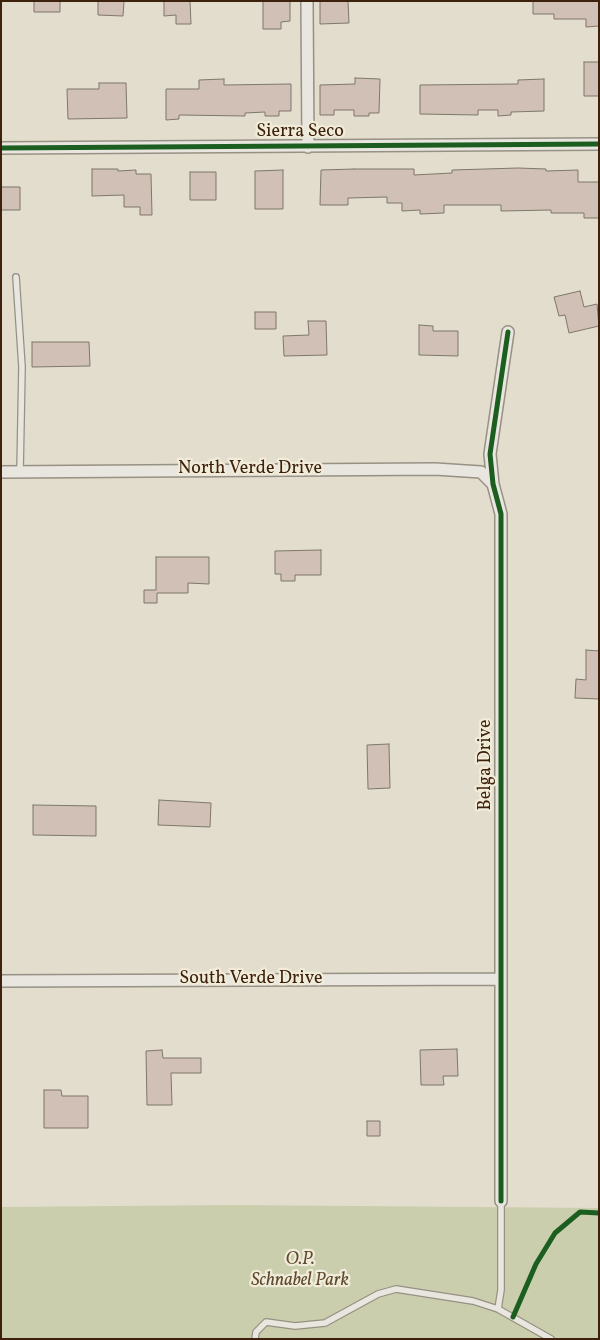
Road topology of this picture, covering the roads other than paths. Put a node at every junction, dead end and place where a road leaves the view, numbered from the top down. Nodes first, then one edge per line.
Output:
1 (307, 1) edge
2 (599, 144) edge
3 (308, 147) junction
4 (1, 148) edge
5 (16, 277) dead end
6 (508, 332) dead end
7 (1, 472) edge
8 (20, 472) junction
9 (493, 484) junction
10 (500, 979) junction
11 (1, 981) edge
12 (502, 1201) joint
13 (498, 1309) junction
14 (255, 1339) edge
15 (551, 1339) edge

1 - 3 street
2 - 3 street, Sierra Seco
3 - 4 street, Sierra Seco
5 - 8 lane
6 - 9 street, Belga Drive
7 - 8 street, North Verde Drive
8 - 9 street, North Verde Drive
9 - 10 street, Belga Drive
10 - 11 street, South Verde Drive
10 - 12 street, Belga Drive
12 - 13 lane
13 - 14 lane
13 - 15 lane

